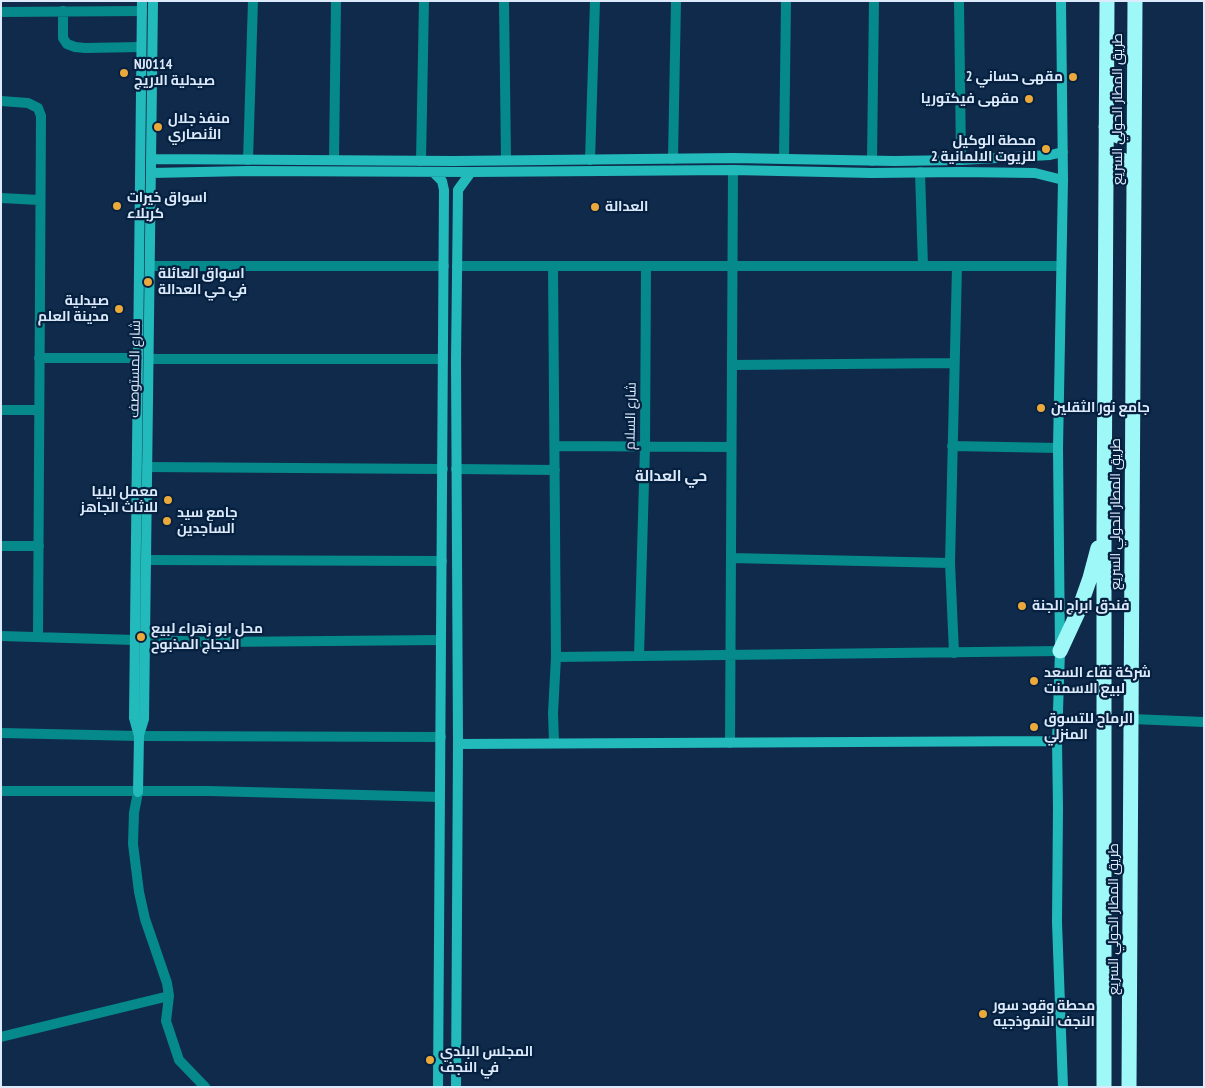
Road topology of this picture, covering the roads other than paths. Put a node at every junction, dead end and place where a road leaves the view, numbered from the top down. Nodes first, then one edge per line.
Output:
1 (153, 1) edge
2 (254, 1) edge
3 (336, 1) edge
4 (424, 1) edge
5 (504, 1) edge
6 (595, 1) edge
7 (676, 1) edge
8 (786, 1) edge
9 (874, 1) edge
10 (959, 1) edge
11 (1061, 1) edge
12 (1107, 1) edge
13 (1135, 1) edge
14 (142, 6) edge
15 (63, 11) junction
16 (1, 12) edge
17 (141, 47) junction
18 (1, 101) edge
19 (1106, 127) junction
20 (1134, 130) junction
21 (1063, 152) junction
22 (1033, 156) junction
23 (151, 159) junction
24 (673, 159) junction
25 (784, 159) junction
26 (248, 160) junction
27 (334, 160) junction
28 (506, 160) junction
29 (590, 160) junction
30 (961, 160) junction
31 (421, 161) junction
32 (872, 161) junction
33 (894, 161) junction
34 (1106, 168) junction
35 (1134, 168) junction
36 (733, 170) junction
37 (248, 172) junction
38 (434, 172) junction
39 (471, 172) junction
40 (591, 172) junction
41 (894, 172) junction
42 (920, 172) junction
43 (151, 173) junction
44 (1034, 173) junction
45 (1063, 180) junction
46 (444, 190) junction
47 (458, 190) junction
48 (1, 198) edge
49 (39, 200) junction
50 (150, 266) junction
51 (444, 266) junction
52 (457, 266) junction
53 (553, 266) junction
54 (646, 266) junction
55 (732, 266) junction
56 (923, 266) junction
57 (957, 266) junction
58 (1061, 266) junction
59 (144, 295) junction
60 (39, 358) junction
61 (143, 359) junction
62 (443, 359) junction
63 (954, 363) junction
64 (732, 365) junction
65 (143, 409) junction
66 (1, 410) edge
67 (39, 410) junction
68 (555, 446) junction
69 (952, 446) junction
70 (645, 447) junction
71 (731, 447) junction
72 (1058, 448) junction
73 (147, 467) junction
74 (442, 469) junction
75 (456, 469) junction
76 (555, 470) junction
77 (1104, 528) junction
78 (1, 546) edge
79 (39, 546) junction
80 (730, 558) junction
81 (146, 560) junction
82 (442, 561) junction
83 (950, 563) junction
84 (1, 636) edge
85 (38, 637) junction
86 (458, 639) junction
87 (140, 640) junction
88 (441, 640) junction
89 (1060, 651) junction
90 (954, 652) junction
91 (730, 655) junction
92 (639, 656) junction
93 (556, 657) junction
94 (1132, 719) junction
95 (1204, 722) edge
96 (1, 733) edge
97 (139, 736) junction
98 (441, 738) junction
99 (1057, 741) junction
100 (554, 742) junction
101 (730, 743) junction
102 (458, 744) junction
103 (1, 791) edge
104 (138, 792) junction
105 (440, 798) junction
106 (438, 972) junction
107 (456, 972) junction
108 (169, 996) junction
109 (1, 1037) edge
110 (205, 1087) edge
111 (438, 1087) edge
112 (456, 1087) edge
113 (1063, 1087) edge
114 (1104, 1087) edge
115 (1129, 1087) edge

1 - 23 street, شارع المستوصف
2 - 26 street
3 - 27 street
4 - 31 street
5 - 28 street
6 - 29 street
7 - 24 street
8 - 25 street
9 - 32 street
10 - 30 street
11 - 21 street
12 - 19 highway, طريق المطار الحولي السريع
13 - 20 highway, طريق المطار الحولي السريع
14 - 15 street
14 - 17 street, شارع المستوصف
15 - 16 street
15 - 17 street
17 - 59 street, شارع المستوصف
18 - 49 street
19 - 20 highway
19 - 34 highway, طريق المطار الحولي السريع
20 - 35 highway, طريق المطار الحولي السريع
21 - 22 street
21 - 45 street
22 - 30 street
22 - 44 street
23 - 26 street
23 - 43 street, شارع المستوصف
24 - 25 street
24 - 29 street
25 - 32 street
26 - 27 street
26 - 37 street
27 - 31 street
28 - 29 street
28 - 31 street
29 - 40 street
30 - 33 street
32 - 33 street
33 - 41 street
34 - 35 highway
34 - 77 highway, طريق المطار الحولي السريع
35 - 94 highway, طريق المطار الحولي السريع
36 - 40 street
36 - 41 street
36 - 55 street
37 - 38 street
37 - 43 street
38 - 39 street
38 - 46 street
39 - 40 street
39 - 47 street
41 - 42 street
42 - 44 street
42 - 56 street
43 - 50 street, شارع المستوصف
44 - 45 street
45 - 58 street
46 - 47 street
46 - 51 street
47 - 52 street
48 - 49 street
49 - 60 street
50 - 51 street
50 - 59 street, شارع المستوصف
51 - 62 street
52 - 53 street
52 - 75 street
53 - 54 street
53 - 68 street
54 - 55 street
54 - 70 street, شارع السلام
55 - 56 street
55 - 64 street
56 - 57 street
57 - 58 street
57 - 63 street
58 - 72 street
59 - 61 street, شارع المستوصف
60 - 61 street
60 - 67 street
61 - 62 street
61 - 65 street, شارع المستوصف
62 - 74 street
63 - 64 street
63 - 69 street
64 - 71 street
65 - 73 street, شارع المستوصف
65 - 87 street, شارع المستوصف
66 - 67 street
67 - 79 street
68 - 70 street
68 - 76 street
69 - 72 street
69 - 83 street
70 - 71 street
70 - 92 street, شارع السلام
71 - 80 street
72 - 89 street
73 - 74 street
73 - 81 street, شارع المستوصف
74 - 82 street
75 - 76 street
75 - 86 street
76 - 93 street
77 - 89 highway
77 - 114 highway, طريق المطار الحولي السريع
78 - 79 street
79 - 85 street
80 - 83 street
80 - 91 street
81 - 82 street
81 - 87 street, شارع المستوصف
82 - 88 street
83 - 90 street
84 - 85 street
85 - 87 street
86 - 88 street
86 - 102 street
87 - 88 street
87 - 97 street, شارع المستوصف
88 - 98 street
89 - 90 street
89 - 99 street
90 - 91 street
91 - 92 street
91 - 101 street
92 - 93 street
93 - 100 street
94 - 95 street
94 - 115 highway, طريق المطار الحولي السريع
96 - 97 street
97 - 98 street
97 - 104 street, شارع المستوصف
98 - 105 street
99 - 101 street
99 - 113 street
100 - 101 street
100 - 102 street
102 - 107 street
103 - 104 street
104 - 105 street
104 - 108 street
105 - 106 street
106 - 107 street
106 - 111 street
107 - 112 street
108 - 109 street
108 - 110 street

